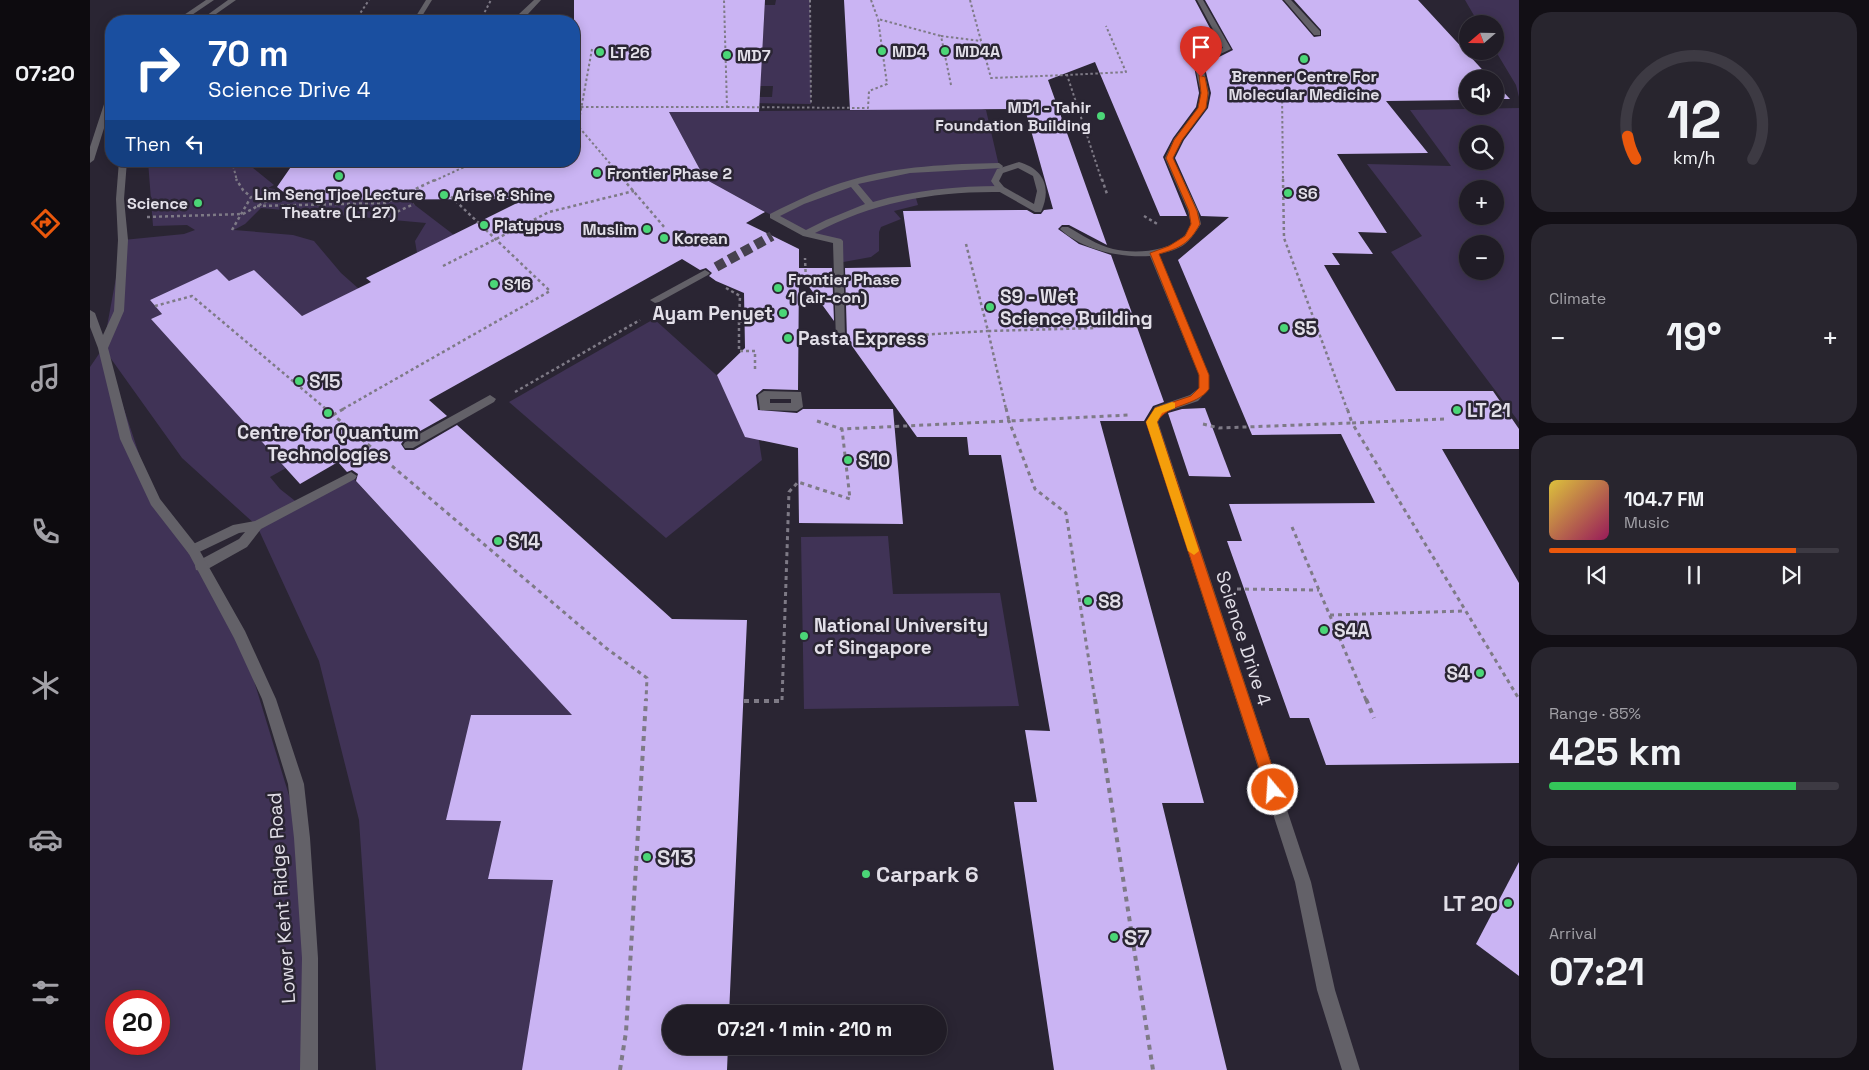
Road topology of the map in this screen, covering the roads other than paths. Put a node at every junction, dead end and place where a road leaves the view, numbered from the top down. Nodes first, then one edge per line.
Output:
1 (211, 0) edge
2 (233, 0) edge
3 (429, 0) edge
4 (538, 0) edge
5 (1200, 0) edge
6 (1287, 0) edge
7 (188, 15) edge
8 (211, 15) edge
9 (420, 15) edge
10 (523, 15) edge
11 (1316, 33) dead end
12 (105, 113) edge
13 (90, 160) edge
14 (999, 166) dead end
15 (123, 167) edge
16 (940, 179) junction
17 (852, 182) junction
18 (1001, 189) junction
19 (870, 204) junction
20 (1065, 229) dead end
21 (806, 234) junction
22 (1154, 253) junction
23 (705, 273) tunnel mouth
24 (655, 300) dead end
25 (90, 313) edge
26 (840, 339) road end
27 (102, 348) junction
28 (490, 400) dead end
29 (409, 445) dead end
30 (351, 476) dead end
31 (257, 526) junction
32 (193, 550) junction
33 (201, 566) junction
34 (309, 1070) edge
35 (1352, 1070) edge

1 - 7 street
2 - 8 street
3 - 9 street
4 - 10 street
5 - 22 street
6 - 11 street
12 - 13 street
14 - 16 street
15 - 27 street
16 - 17 street
16 - 18 street
16 - 19 street
17 - 19 street
17 - 21 street
18 - 18 street
19 - 21 street
20 - 22 street
21 - 26 street
22 - 35 street, Science Drive 4
23 - 24 street
25 - 27 street, Lower Kent Ridge Road
27 - 32 street, Lower Kent Ridge Road
28 - 29 street
30 - 31 street
31 - 32 street
31 - 33 street
32 - 33 street, Lower Kent Ridge Road
33 - 34 street, Lower Kent Ridge Road

